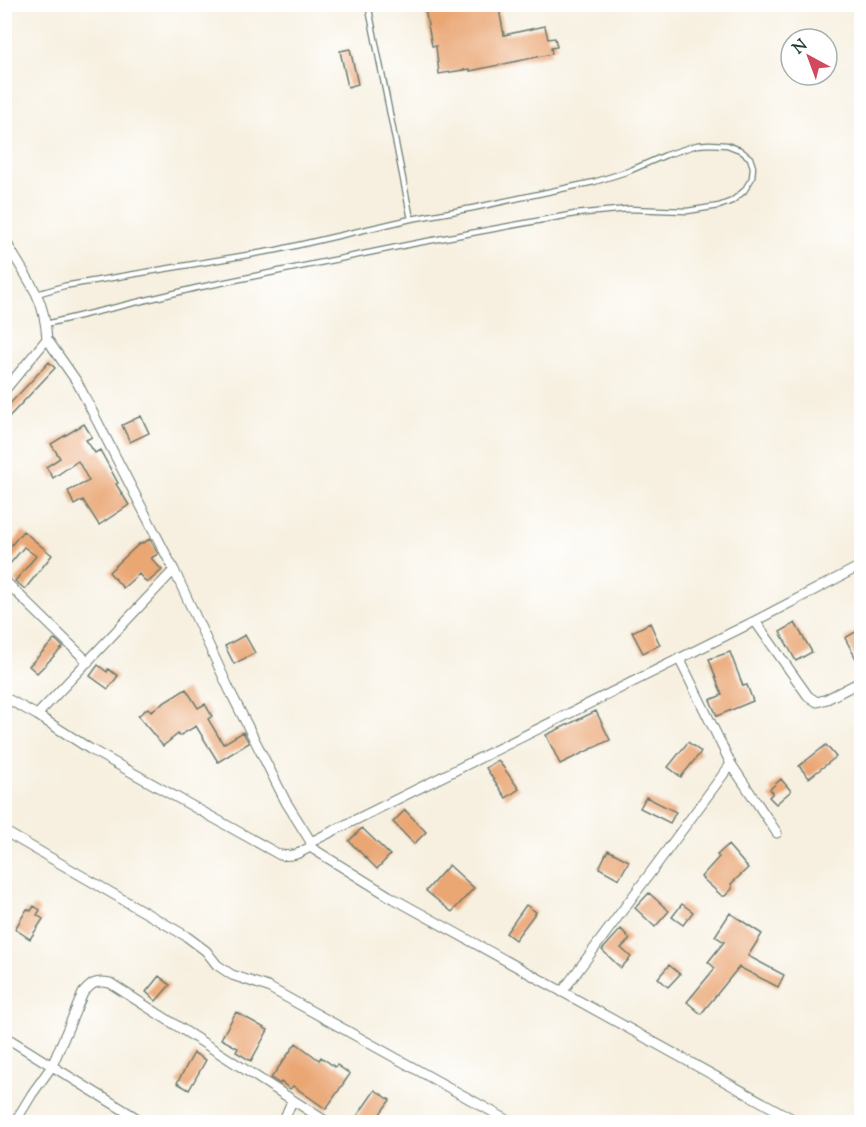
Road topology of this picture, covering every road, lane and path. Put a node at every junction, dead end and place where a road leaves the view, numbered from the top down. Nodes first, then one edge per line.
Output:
1 (368, 4) edge
2 (411, 219) junction
3 (4, 238) edge
4 (37, 294) junction
5 (46, 324) junction
6 (47, 339) junction
7 (4, 391) edge
8 (861, 565) edge
9 (174, 570) junction
10 (4, 580) edge
11 (755, 621) junction
12 (679, 658) junction
13 (88, 662) junction
14 (861, 681) edge
15 (4, 697) edge
16 (37, 715) junction
17 (731, 764) junction
18 (4, 831) edge
19 (777, 833) dead end
20 (310, 844) junction
21 (562, 992) junction
22 (4, 1036) edge
23 (52, 1066) junction
24 (292, 1101) junction
25 (137, 1121) edge
26 (15, 1122) edge
27 (283, 1122) edge
28 (327, 1122) edge
29 (511, 1122) edge
30 (798, 1122) edge

1 - 2 lane
2 - 4 lane
2 - 5 lane
3 - 4 street
4 - 5 street
5 - 6 street
6 - 7 street
6 - 9 street
8 - 11 street
9 - 13 street
9 - 20 street
10 - 13 street
11 - 12 street
11 - 14 street
12 - 17 street
12 - 20 street
13 - 16 street
15 - 16 street
16 - 20 street
17 - 19 street
17 - 21 street
18 - 29 street
20 - 21 street
21 - 30 street
22 - 23 street
23 - 24 street
23 - 25 street
23 - 26 street
24 - 27 street
24 - 28 street

